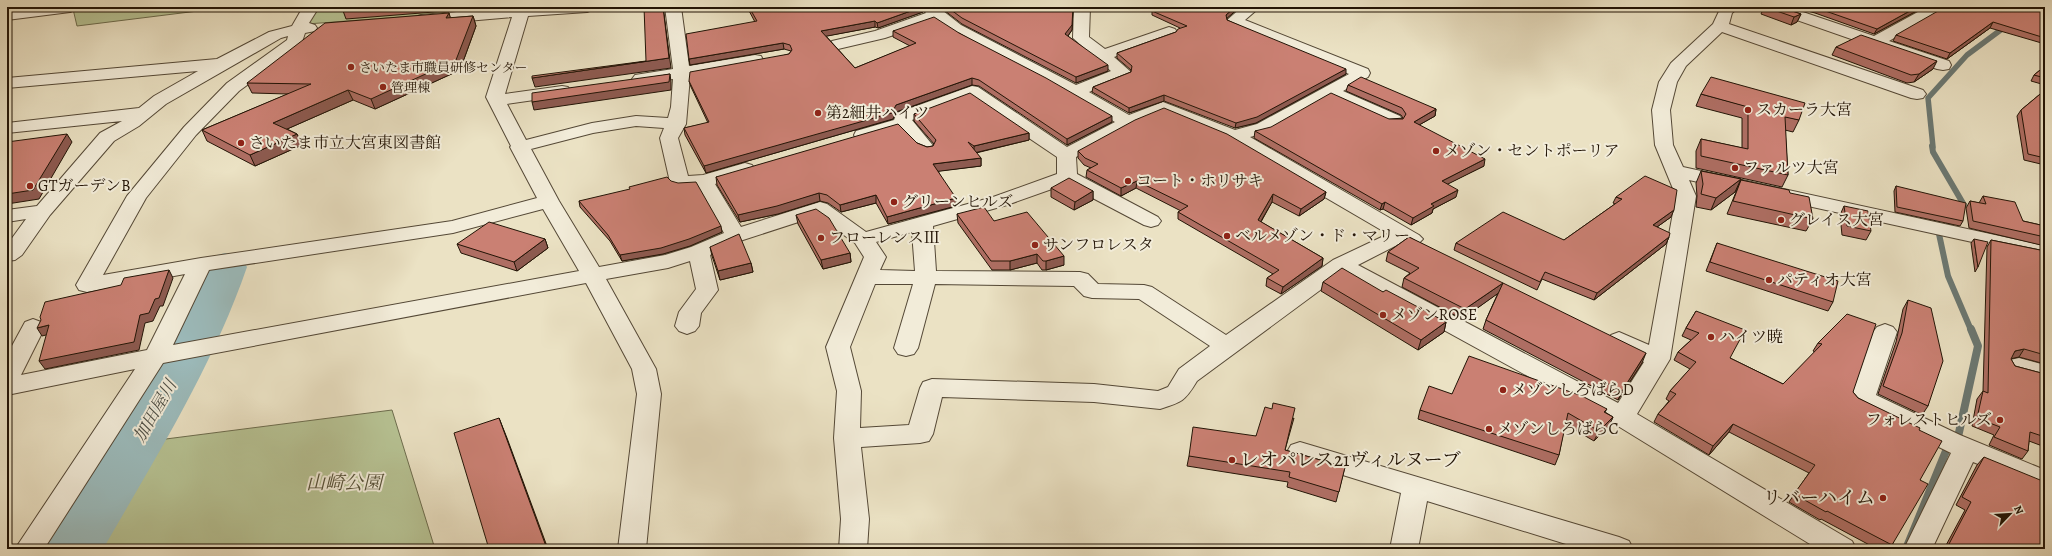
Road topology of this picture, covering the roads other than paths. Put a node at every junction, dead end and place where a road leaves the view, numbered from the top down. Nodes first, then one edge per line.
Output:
1 (70, 7) edge
2 (311, 7) edge
3 (587, 7) edge
4 (673, 7) edge
5 (1082, 7) edge
6 (1252, 7) edge
7 (1731, 7) edge
8 (1773, 7) edge
9 (1938, 7) edge
10 (2037, 7) edge
11 (523, 9) edge
12 (2045, 10) edge
13 (932, 11) edge
14 (7, 15) edge
15 (406, 21) edge
16 (1720, 26) junction
17 (328, 27) edge
18 (298, 29) junction
19 (1169, 32) dead end
20 (1875, 42) junction
21 (838, 44) dead end
22 (1100, 56) junction
23 (768, 58) edge
24 (224, 63) junction
25 (1943, 65) dead end
26 (683, 73) junction
27 (628, 81) edge
28 (7, 83) edge
29 (582, 88) edge
30 (1076, 91) junction
31 (1329, 91) junction
32 (1917, 94) dead end
33 (496, 100) junction
34 (144, 113) junction
35 (1394, 120) edge
36 (1128, 122) junction
37 (903, 123) junction
38 (677, 124) junction
39 (7, 128) edge
40 (1234, 136) junction
41 (848, 139) edge
42 (519, 147) junction
43 (926, 148) edge
44 (1066, 155) junction
45 (765, 163) edge
46 (1674, 171) junction
47 (1067, 177) junction
48 (704, 181) junction
49 (549, 201) junction
50 (43, 210) junction
51 (7, 216) edge
52 (1151, 221) dead end
53 (922, 222) junction
54 (1403, 234) junction
55 (736, 236) junction
56 (863, 239) junction
57 (1431, 248) edge
58 (699, 252) junction
59 (2045, 252) edge
60 (7, 255) edge
61 (201, 264) junction
62 (1341, 265) junction
63 (593, 276) junction
64 (867, 277) junction
65 (926, 278) junction
66 (687, 326) dead end
67 (33, 327) dead end
68 (1601, 332) edge
69 (1885, 332) dead end
70 (1226, 346) junction
71 (906, 348) dead end
72 (156, 356) junction
73 (1658, 359) junction
74 (2019, 366) edge
75 (2045, 374) edge
76 (7, 378) edge
77 (7, 386) edge
78 (1622, 417) junction
79 (848, 438) junction
80 (1967, 448) junction
81 (1300, 452) dead end
82 (2045, 481) edge
83 (1416, 487) junction
84 (28, 549) edge
85 (632, 549) edge
86 (854, 549) edge
87 (1404, 549) edge
88 (1619, 549) edge
89 (1842, 549) edge
90 (1918, 549) edge

1 - 14 street
2 - 18 street
3 - 11 street
4 - 26 street
5 - 22 street
6 - 31 street
7 - 16 street
8 - 20 street
9 - 20 street
10 - 12 street
11 - 15 street
11 - 33 street
13 - 21 street
13 - 30 street
16 - 32 street
16 - 46 street
17 - 18 street
18 - 24 street
18 - 61 street
19 - 22 street
20 - 25 street
22 - 30 street
23 - 26 street
24 - 28 street
24 - 34 street
26 - 27 street
26 - 38 street
29 - 33 street
30 - 36 street
31 - 35 street
31 - 40 street
33 - 42 street
34 - 39 street
34 - 50 street
36 - 40 street
36 - 44 street
37 - 41 street
37 - 43 street
37 - 44 street
38 - 42 street
38 - 48 street
40 - 54 street
42 - 49 street
44 - 47 street
45 - 48 street
46 - 59 street
46 - 73 street
47 - 52 street
47 - 53 street
48 - 55 street
49 - 61 street
49 - 63 street
50 - 51 street
50 - 60 street
53 - 56 street
53 - 65 street
54 - 57 street
54 - 62 street
55 - 56 street
55 - 58 street
56 - 64 street
58 - 63 street
58 - 66 street
61 - 72 street
62 - 70 street
62 - 78 street
63 - 72 street
63 - 85 street
64 - 65 street
64 - 79 street
65 - 70 street
65 - 71 street
67 - 76 street
68 - 73 street
69 - 80 street
70 - 79 street
72 - 77 street
72 - 84 street
73 - 78 street
74 - 75 street
78 - 89 street
79 - 86 street
80 - 82 street
80 - 90 street
81 - 83 street
83 - 87 street
83 - 88 street

